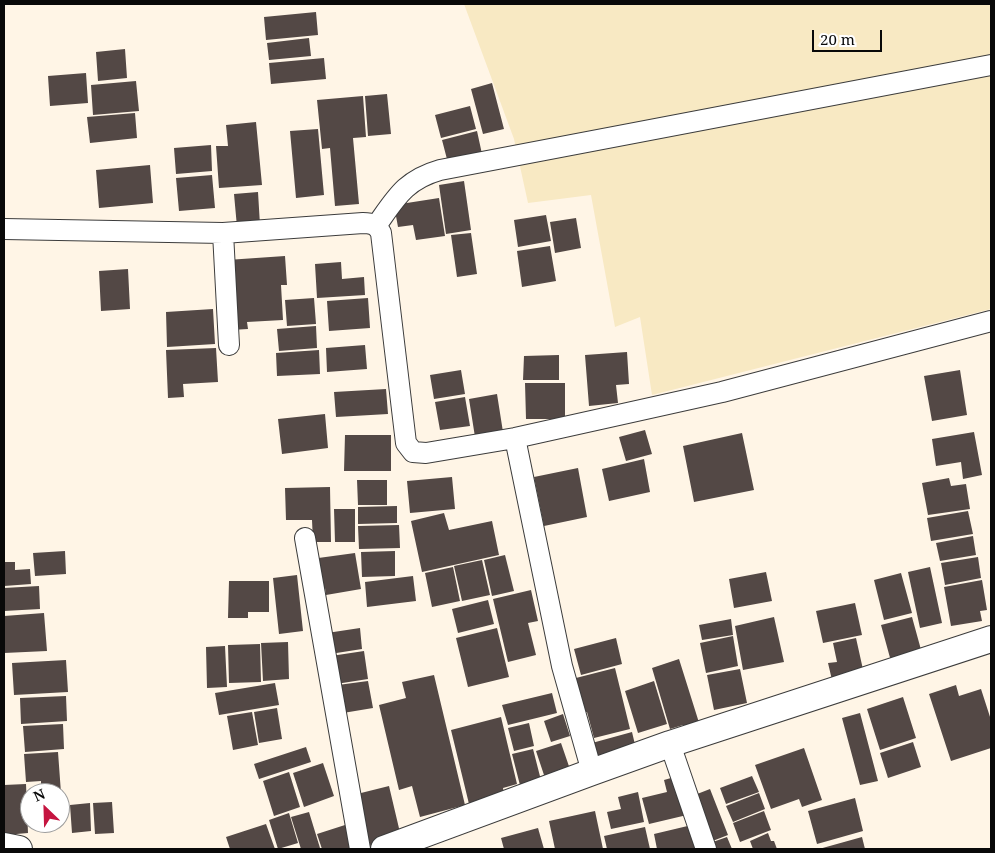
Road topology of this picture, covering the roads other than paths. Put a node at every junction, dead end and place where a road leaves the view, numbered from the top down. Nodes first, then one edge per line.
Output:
1 (991, 66) edge
2 (376, 226) junction
3 (4, 229) edge
4 (223, 233) junction
5 (991, 321) edge
6 (230, 345) dead end
7 (515, 438) junction
8 (305, 538) dead end
9 (991, 638) edge
10 (670, 744) junction
11 (592, 772) junction
12 (4, 846) edge
13 (397, 847) edge
14 (19, 849) edge
15 (360, 849) edge
16 (706, 849) edge

1 - 2 street
2 - 4 street
2 - 7 street
3 - 4 street
4 - 6 street
5 - 7 street
7 - 11 street
8 - 15 street
9 - 10 street
10 - 11 street
10 - 16 street
11 - 13 street
12 - 14 street

